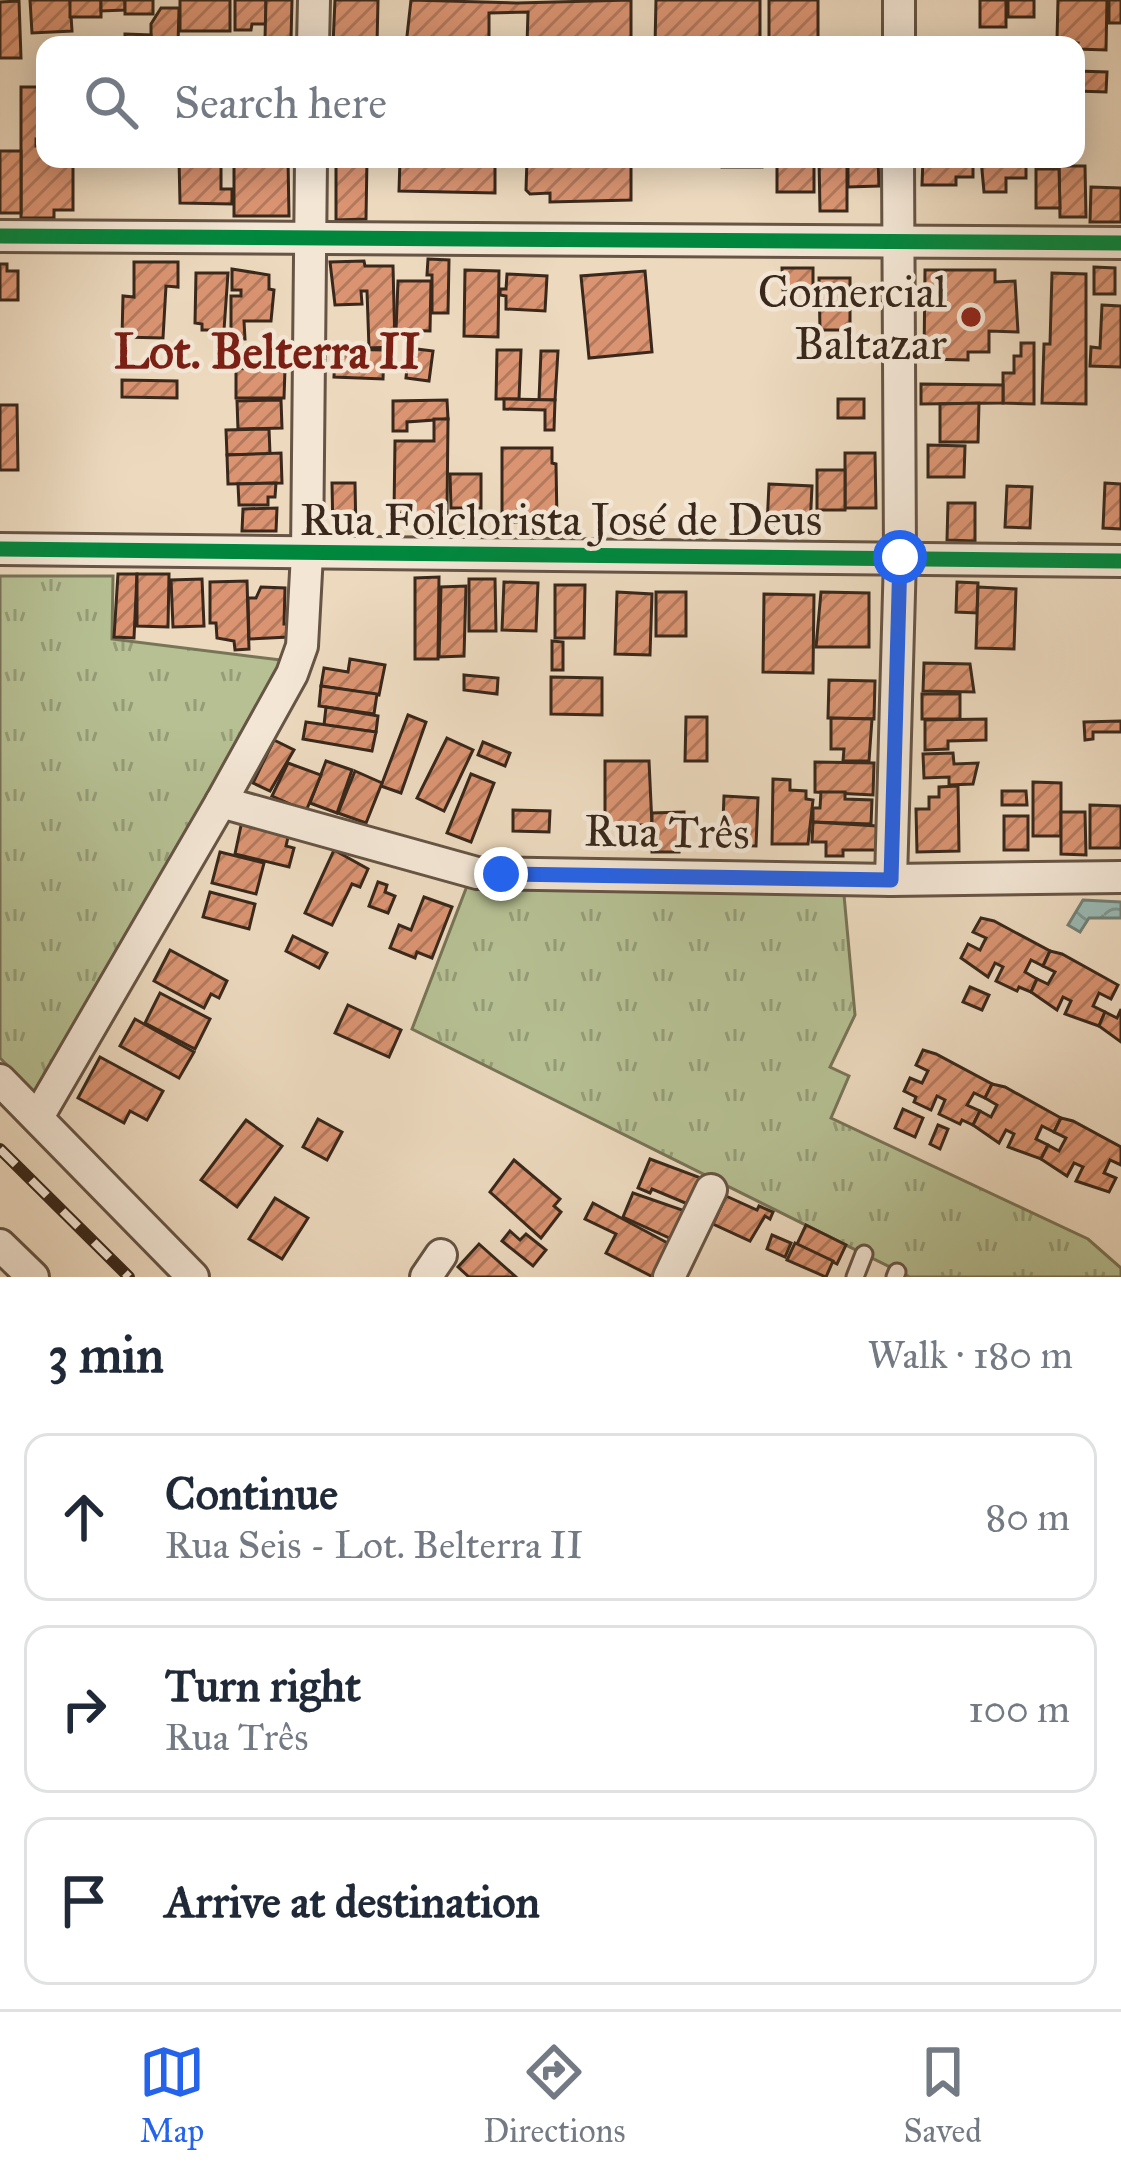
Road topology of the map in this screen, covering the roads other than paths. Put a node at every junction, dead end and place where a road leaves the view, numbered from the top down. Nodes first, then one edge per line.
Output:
1 (314, 0) edge
2 (899, 0) edge
3 (313, 36) edge
4 (899, 36) edge
5 (311, 168) edge
6 (898, 168) edge
7 (0, 236) edge
8 (310, 238) junction
9 (897, 241) junction
10 (1121, 243) edge
11 (0, 548) edge
12 (307, 554) junction
13 (900, 557) junction
14 (1121, 561) edge
15 (221, 802) junction
16 (1121, 877) edge
17 (891, 880) junction
18 (0, 1080) edge
19 (38, 1118) junction
20 (711, 1190) dead end
21 (0, 1244) edge
22 (864, 1254) dead end
23 (33, 1277) edge
24 (193, 1277) edge
25 (669, 1277) edge
26 (855, 1277) edge

1 - 3 street
2 - 4 street
5 - 8 street
6 - 9 street
7 - 8 street
8 - 9 street
8 - 12 street
9 - 10 street
9 - 13 street
11 - 12 street, Rua Folclorista José de Deus
12 - 13 street, Rua Folclorista José de Deus
12 - 15 street
13 - 14 street, Rua Folclorista José de Deus
13 - 17 street
15 - 17 street, Rua Três
15 - 19 street
16 - 17 street, Rua Três
18 - 19 street
19 - 24 street
20 - 25 street
21 - 23 street
22 - 26 lane

